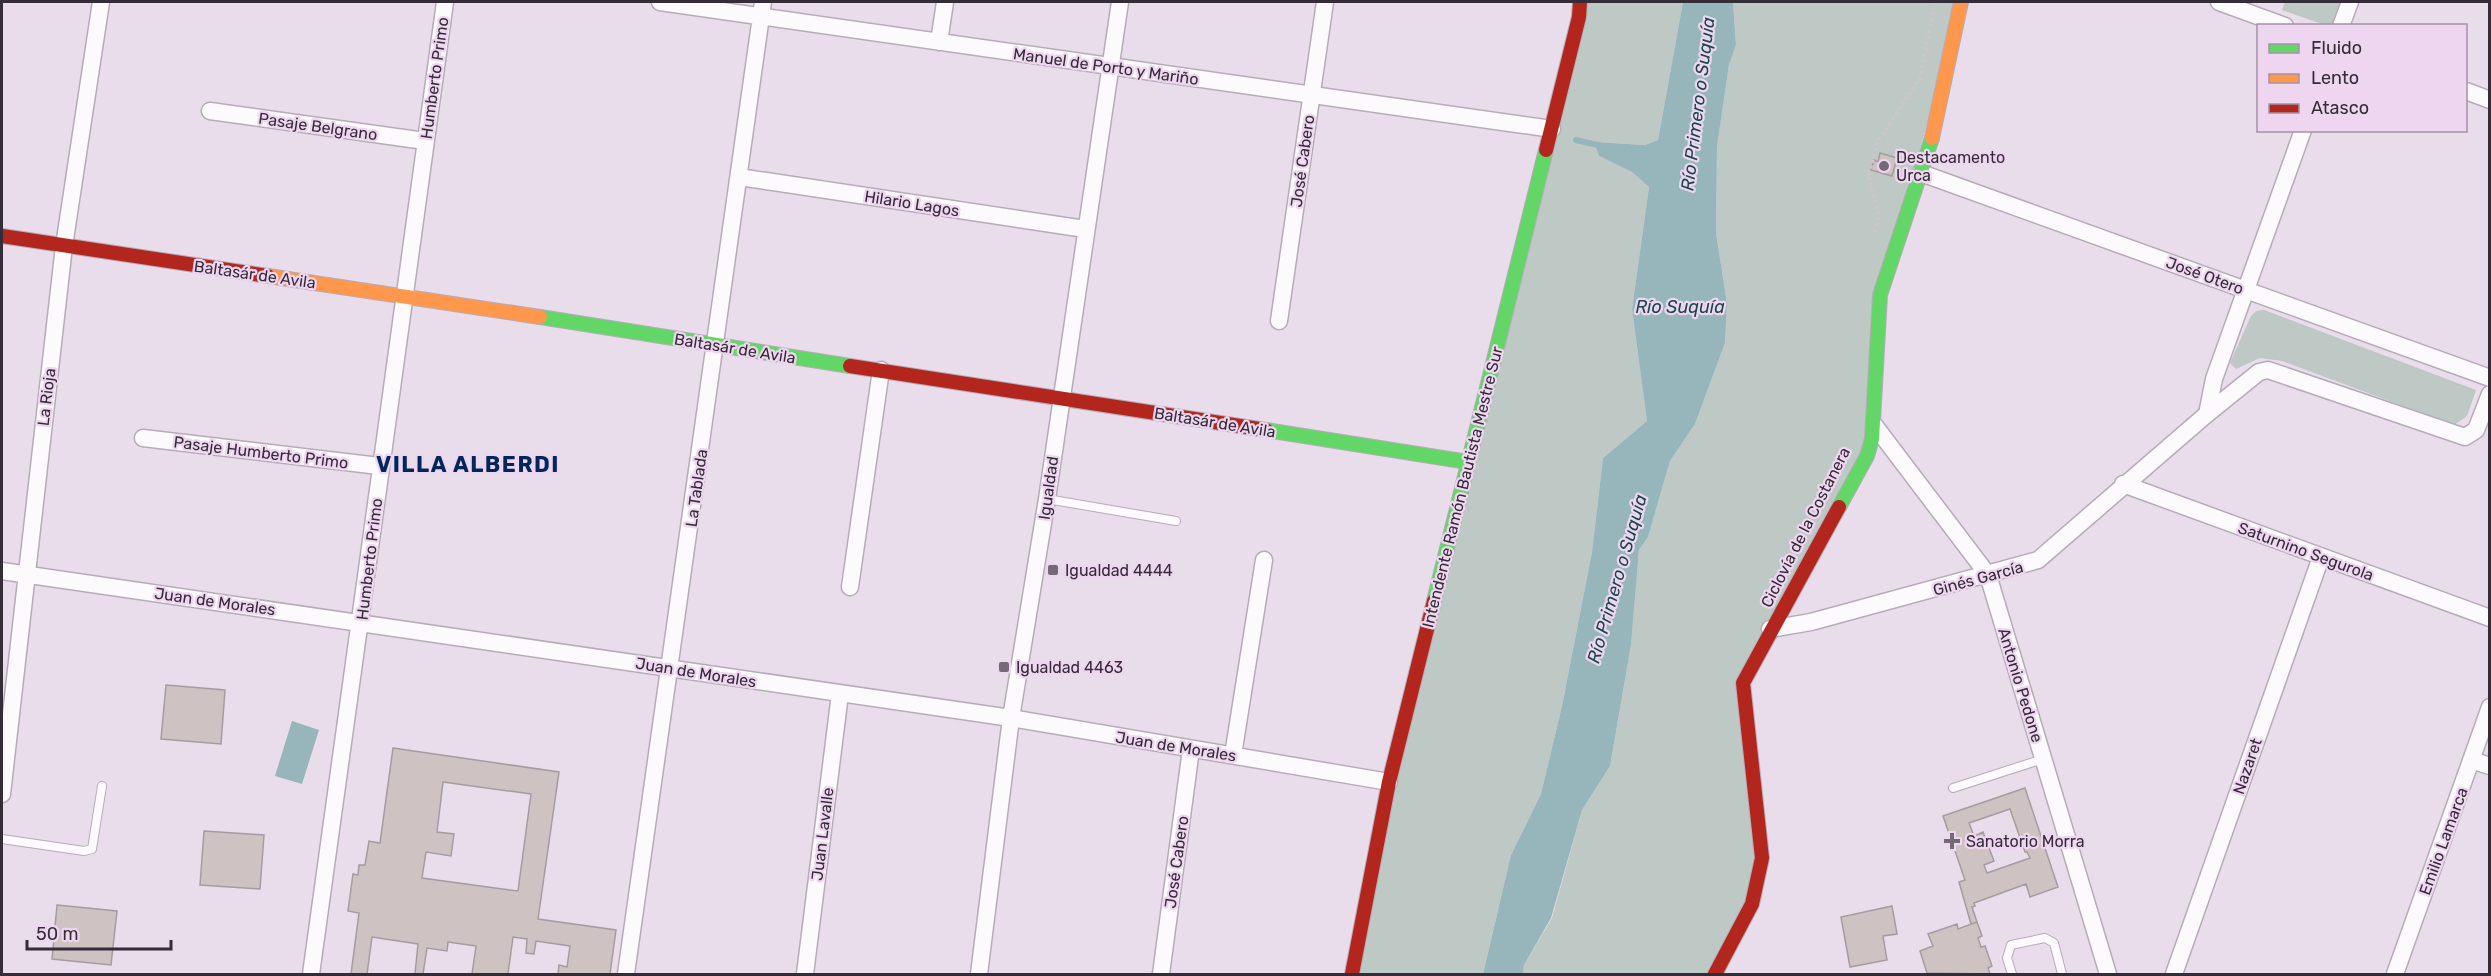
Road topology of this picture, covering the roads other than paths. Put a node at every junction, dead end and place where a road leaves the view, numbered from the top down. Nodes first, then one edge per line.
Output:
1 (101, 2) edge
2 (445, 2) edge
3 (660, 2) edge
4 (945, 2) edge
5 (1120, 2) edge
6 (1325, 2) edge
7 (1580, 2) edge
8 (1961, 2) edge
9 (2219, 2) edge
10 (2350, 2) edge
11 (762, 10) edge
12 (2280, 24) edge
13 (2342, 24) edge
14 (939, 42) junction
15 (1110, 67) junction
16 (2467, 91) edge
17 (1312, 95) junction
18 (2490, 100) edge
19 (210, 111) dead end
20 (1552, 129) junction
21 (2302, 132) edge
22 (425, 141) junction
23 (1921, 173) junction
24 (739, 177) junction
25 (1085, 229) junction
26 (2, 236) edge
27 (64, 246) junction
28 (2244, 289) junction
29 (403, 296) junction
30 (1279, 321) dead end
31 (716, 345) junction
32 (881, 370) junction
33 (2490, 378) edge
34 (2490, 394) edge
35 (1060, 397) junction
36 (2207, 414) junction
37 (1875, 426) junction
38 (142, 438) dead end
39 (1468, 462) junction
40 (379, 466) junction
41 (2123, 484) junction
42 (1047, 499) junction
43 (1176, 521) dead end
44 (2321, 557) junction
45 (1264, 560) dead end
46 (2, 571) edge
47 (25, 574) junction
48 (1988, 575) junction
49 (850, 587) dead end
50 (2490, 618) edge
51 (362, 623) junction
52 (1770, 630) junction
53 (670, 668) junction
54 (840, 694) junction
55 (2490, 706) edge
56 (1011, 718) junction
57 (1191, 749) junction
58 (1233, 755) junction
59 (2043, 759) junction
60 (2471, 760) junction
61 (2490, 766) edge
62 (1389, 782) junction
63 (102, 786) dead end
64 (1953, 788) dead end
65 (2, 794) edge
66 (2, 839) edge
67 (311, 975) edge
68 (626, 975) edge
69 (805, 975) edge
70 (979, 975) edge
71 (1161, 975) edge
72 (1352, 975) edge
73 (1715, 975) edge
74 (2012, 975) edge
75 (2062, 975) edge
76 (2108, 975) edge
77 (2174, 975) edge
78 (2395, 975) edge

1 - 27 street, La Rioja
2 - 22 street, Humberto Primo
3 - 11 street, Manuel de Porto y Mariño
4 - 14 street
5 - 15 street, Igualdad
6 - 17 street, José Cabero
7 - 20 main road, Intendente Ramón Bautista Mestre Sur
8 - 23 main road
9 - 12 street
10 - 13 street
11 - 14 street, Manuel de Porto y Mariño
11 - 24 street, La Tablada
14 - 15 street, Manuel de Porto y Mariño
15 - 17 street, Manuel de Porto y Mariño
15 - 25 street, Igualdad
16 - 18 street
17 - 20 street, Manuel de Porto y Mariño
17 - 30 street, José Cabero
19 - 22 street, Pasaje Belgrano
20 - 39 main road, Intendente Ramón Bautista Mestre Sur
21 - 28 street
22 - 29 street, Humberto Primo
23 - 28 street, José Otero
23 - 37 main road
24 - 25 street, Hilario Lagos
24 - 31 street, La Tablada
25 - 35 street, Igualdad
26 - 27 main road, Baltasár de Avila
27 - 29 main road, Baltasár de Avila
27 - 47 street, La Rioja
28 - 33 street, José Otero
28 - 36 street
29 - 31 main road, Baltasár de Avila
29 - 40 street, Humberto Primo
31 - 32 main road, Baltasár de Avila
31 - 53 street, La Tablada
32 - 35 main road, Baltasár de Avila
32 - 49 street
34 - 36 street, Ginés García
35 - 39 main road, Baltasár de Avila
35 - 42 street, Igualdad
36 - 41 street, Ginés García
37 - 48 street, Antonio Pedone
37 - 52 main road
38 - 40 street, Pasaje Humberto Primo
39 - 62 main road, Intendente Ramón Bautista Mestre Sur
40 - 51 street, Humberto Primo
41 - 44 street, Saturnino Segurola
41 - 48 street, Ginés García
42 - 43 lane
42 - 56 street, Igualdad
44 - 50 street, Saturnino Segurola
44 - 77 street, Nazaret
45 - 58 street
46 - 47 street, Juan de Morales
47 - 51 street, Juan de Morales
47 - 65 street, La Rioja
48 - 52 street, Ginés García
48 - 59 street, Antonio Pedone
51 - 53 street, Juan de Morales
51 - 67 street, Humberto Primo
52 - 73 main road
53 - 54 street, Juan de Morales
53 - 68 street, La Tablada
54 - 56 street, Juan de Morales
54 - 69 street, Juan Lavalle
55 - 60 street, Emilio Lamarca
56 - 57 street, Juan de Morales
56 - 70 street, Igualdad
57 - 58 street, Juan de Morales
57 - 71 street, José Cabero
58 - 62 street, Juan de Morales
59 - 64 lane
59 - 76 street, Antonio Pedone
60 - 61 street
60 - 78 street, Emilio Lamarca
62 - 72 main road, Intendente Ramón Bautista Mestre Sur
63 - 66 lane
74 - 75 lane

